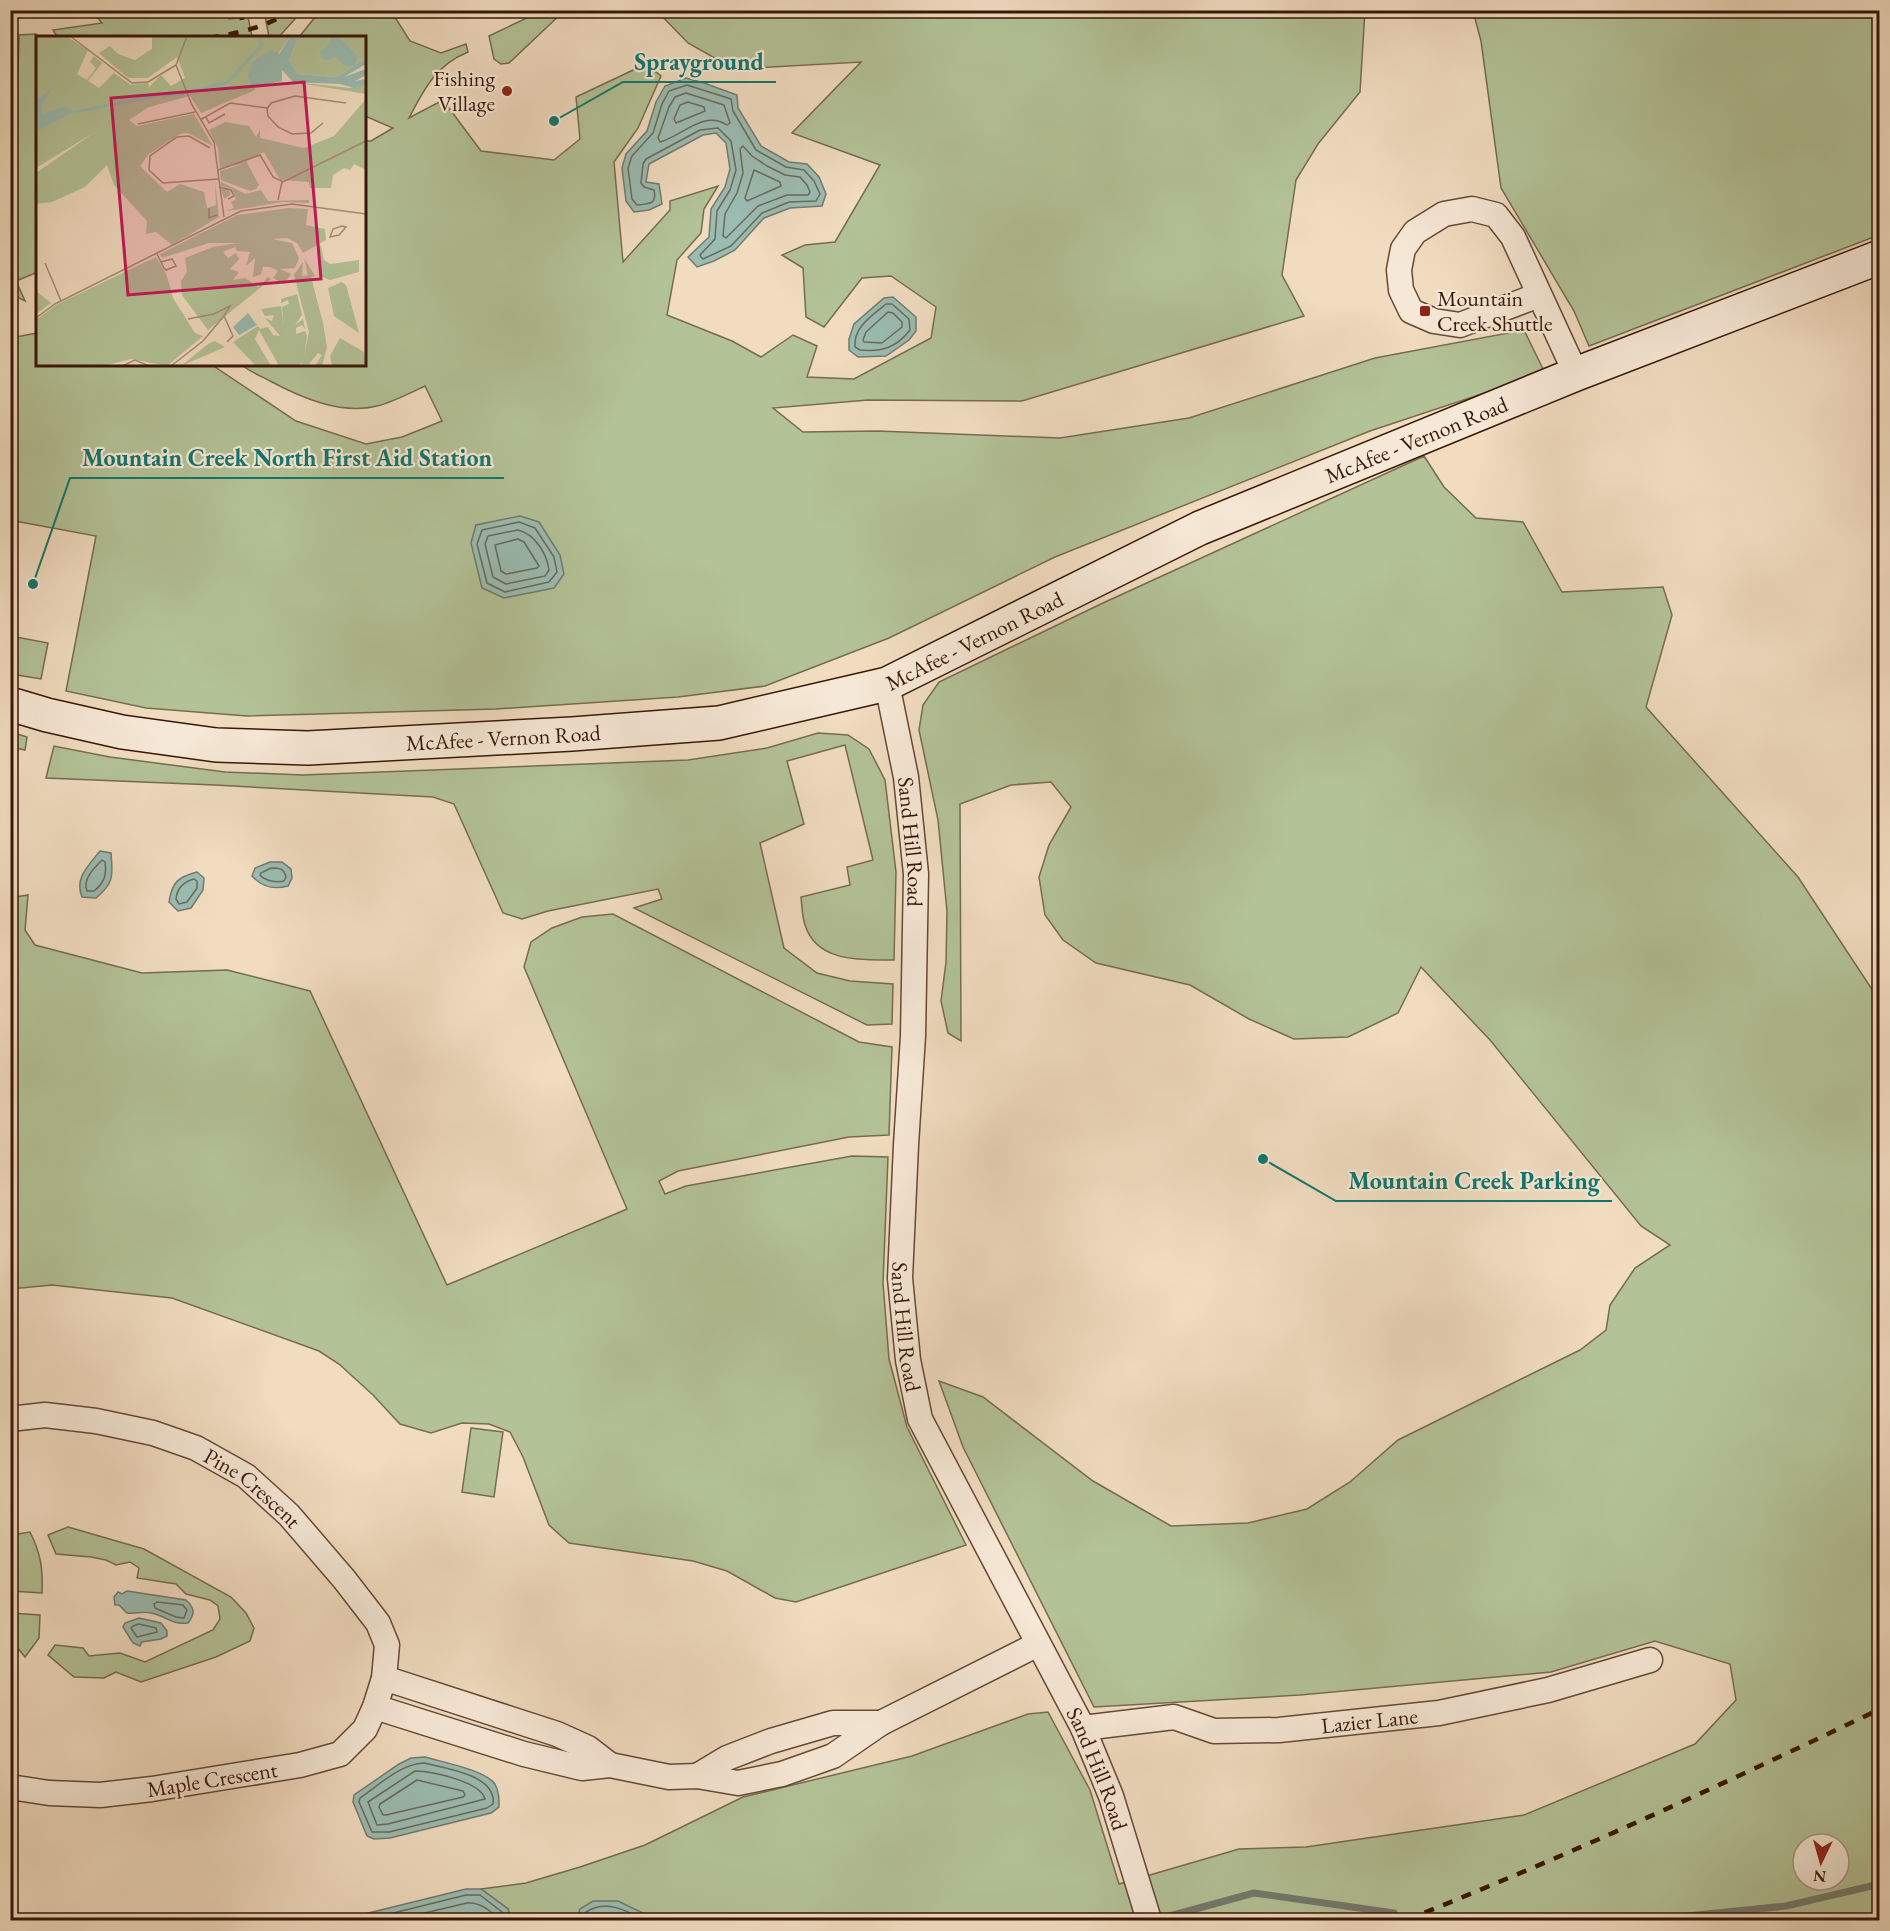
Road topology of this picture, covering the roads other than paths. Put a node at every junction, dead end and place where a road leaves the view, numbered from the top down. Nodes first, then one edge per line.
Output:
1 (1880, 257) edge
2 (1539, 294) junction
3 (1576, 374) junction
4 (887, 684) junction
5 (10, 704) edge
6 (10, 1419) edge
7 (1038, 1644) junction
8 (1650, 1660) dead end
9 (380, 1693) junction
10 (881, 1723) junction
11 (1083, 1728) junction
12 (697, 1776) junction
13 (10, 1787) edge
14 (1147, 1914) edge

1 - 3 main road, McAfee - Vernon Road
2 - 2 street
2 - 3 street
3 - 4 main road, McAfee - Vernon Road
4 - 5 main road, McAfee - Vernon Road
4 - 7 street, Sand Hill Road
6 - 9 street, Pine Crescent
7 - 10 street
7 - 11 street, Sand Hill Road
8 - 11 street, Lazier Lane
9 - 12 street
9 - 13 street, Maple Crescent
10 - 12 street
10 - 12 street
11 - 14 street, Sand Hill Road

